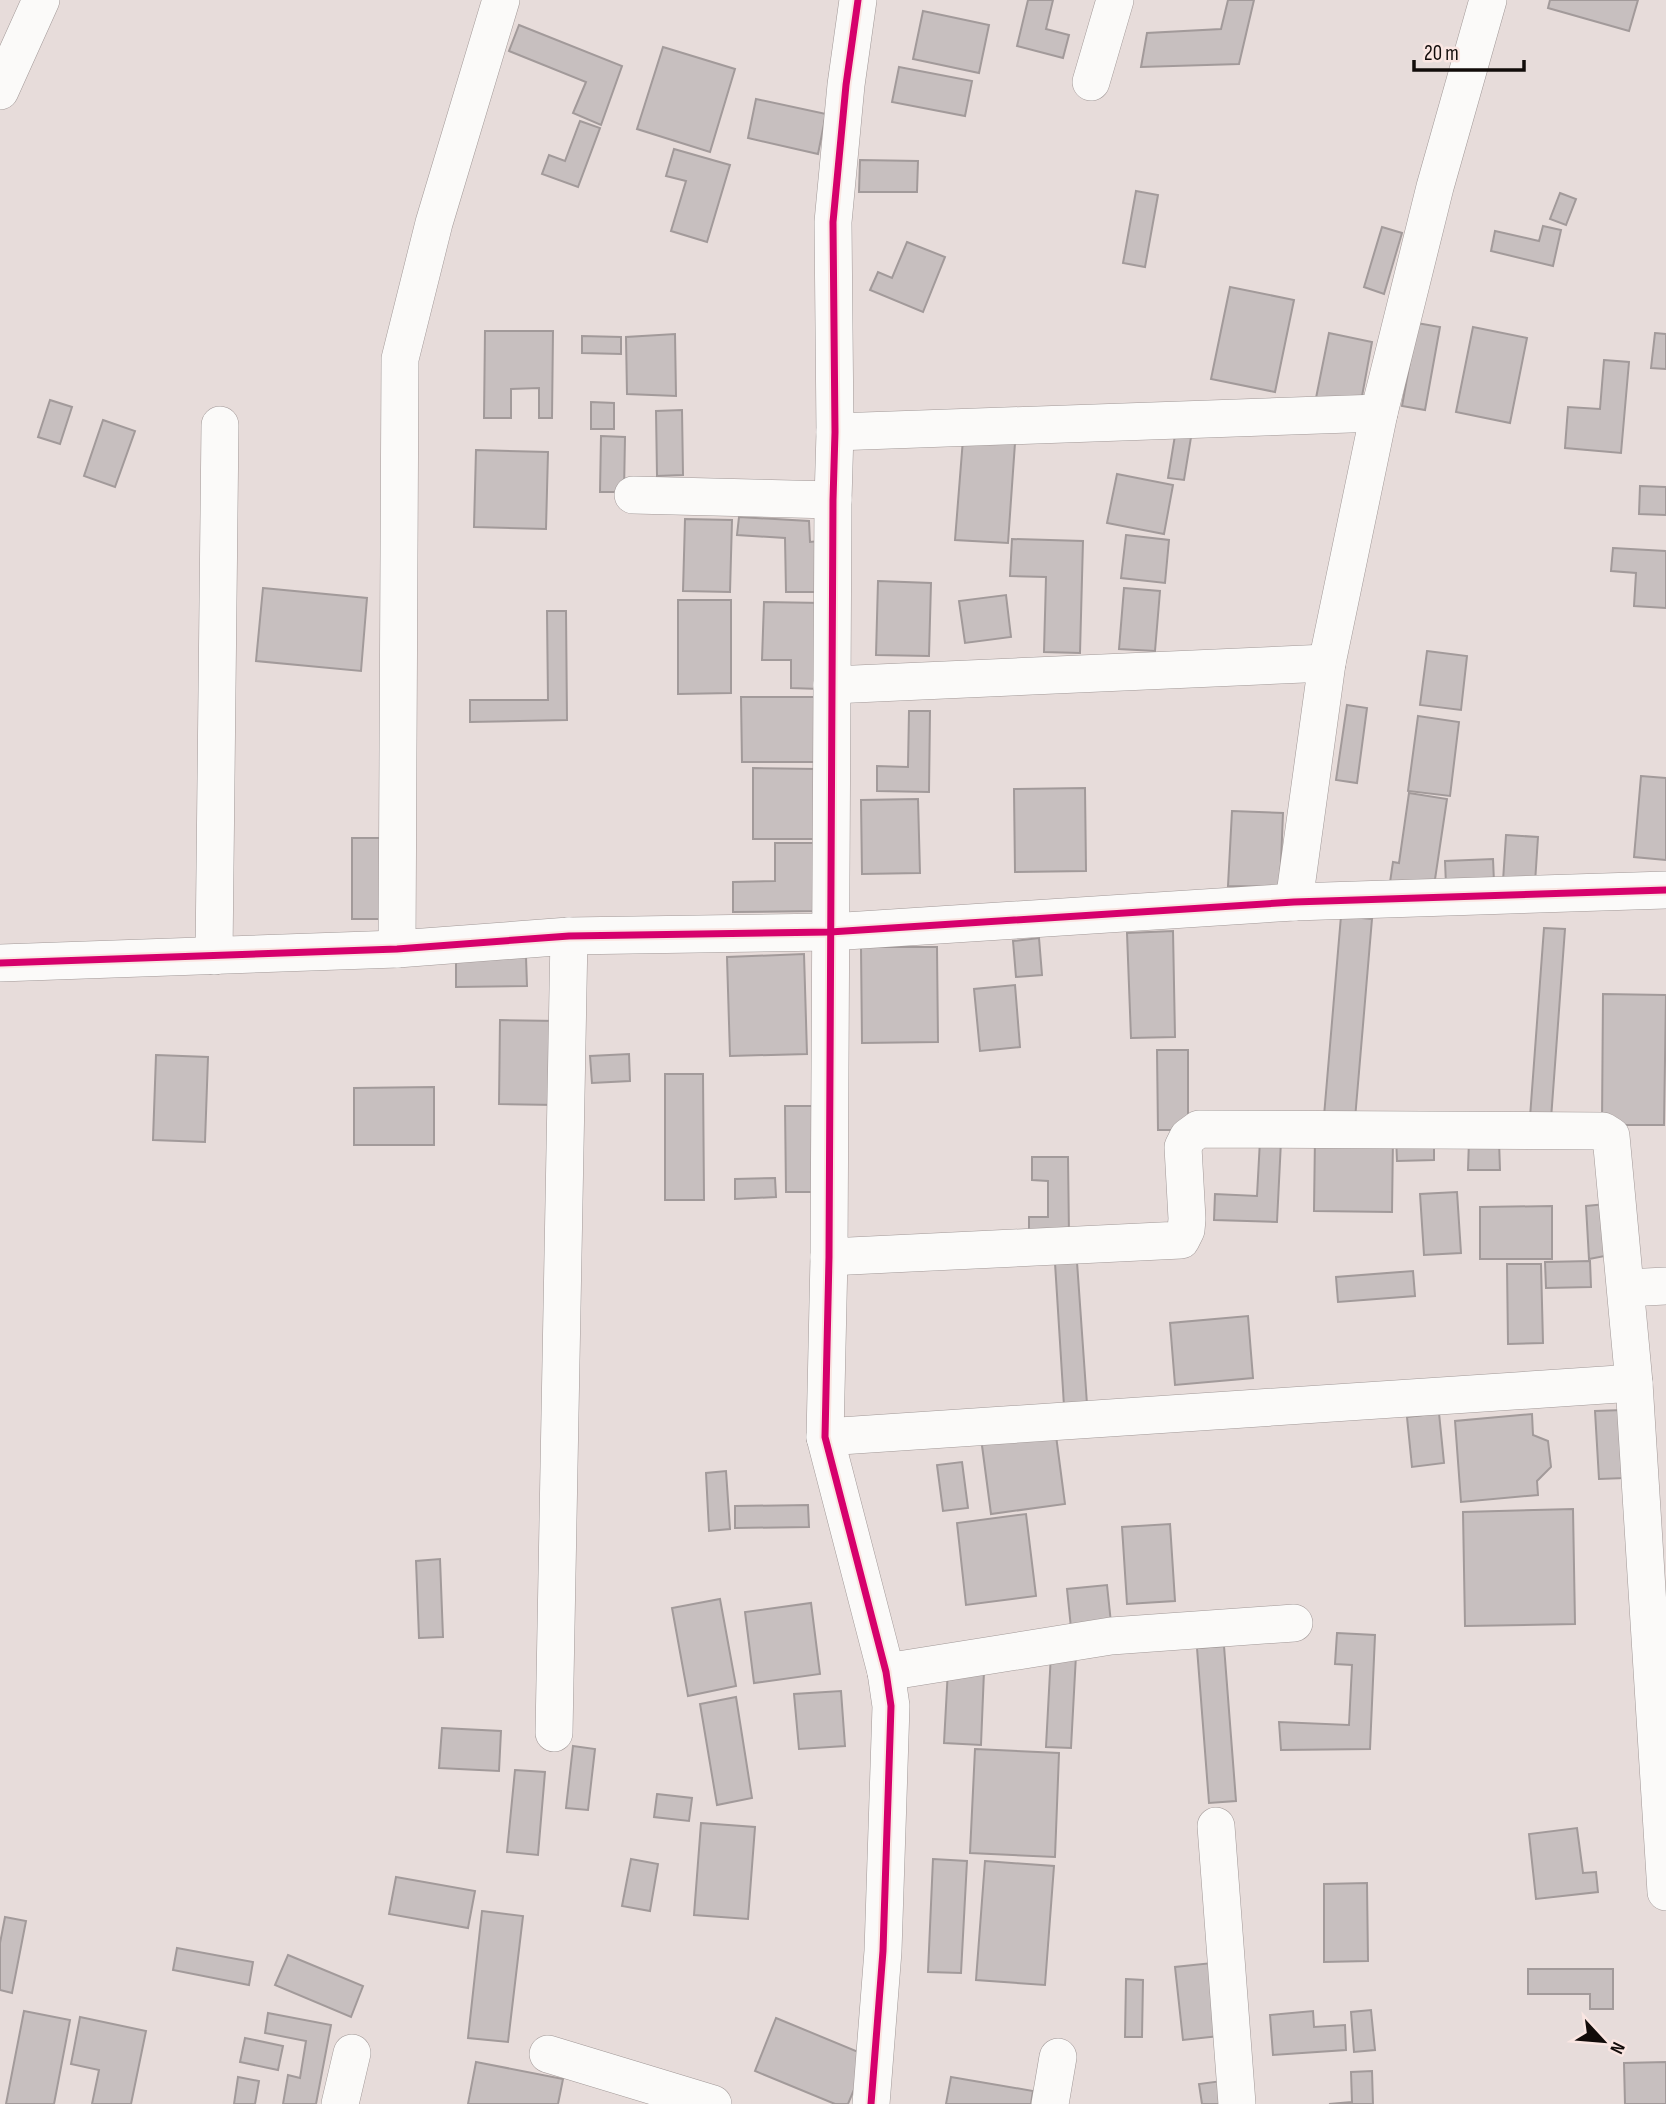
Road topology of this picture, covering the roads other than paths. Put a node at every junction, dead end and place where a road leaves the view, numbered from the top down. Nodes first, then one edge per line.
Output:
1 (41, 0) edge
2 (501, 0) edge
3 (858, 0) edge
4 (1115, 0) edge
5 (1488, 0) edge
6 (1091, 82) dead end
7 (0, 91) edge
8 (1379, 414) junction
9 (220, 425) dead end
10 (835, 432) junction
11 (633, 495) dead end
12 (833, 500) junction
13 (1326, 663) junction
14 (832, 685) junction
15 (1666, 890) edge
16 (1294, 902) junction
17 (830, 932) junction
18 (569, 936) junction
19 (397, 949) junction
20 (214, 956) junction
21 (0, 963) edge
22 (829, 1257) junction
23 (1666, 1286) edge
24 (1626, 1288) junction
25 (1634, 1383) junction
26 (825, 1437) junction
27 (1654, 1502) edge
28 (1294, 1623) dead end
29 (886, 1672) junction
30 (1661, 1718) edge
31 (554, 1733) dead end
32 (1216, 1826) dead end
33 (1666, 1892) edge
34 (352, 2053) dead end
35 (548, 2054) dead end
36 (1058, 2057) dead end
37 (340, 2104) edge
38 (713, 2104) edge
39 (871, 2104) edge
40 (1051, 2104) edge
41 (1237, 2104) edge

1 - 7 street
2 - 19 street
3 - 10 street
4 - 6 street
5 - 8 street
8 - 10 street
8 - 13 street
9 - 20 street
10 - 12 street
11 - 12 street
12 - 14 street
13 - 14 street
13 - 16 street
14 - 17 street
15 - 16 street
16 - 17 street
17 - 18 street
17 - 22 street
18 - 19 street
18 - 31 street
19 - 20 street
20 - 21 street
22 - 24 street
22 - 26 street
23 - 24 street
24 - 25 street
25 - 26 street
25 - 27 street
26 - 29 street
27 - 30 street
28 - 29 street
29 - 39 street
30 - 33 street
32 - 41 street
34 - 37 street
35 - 38 street
36 - 40 street

